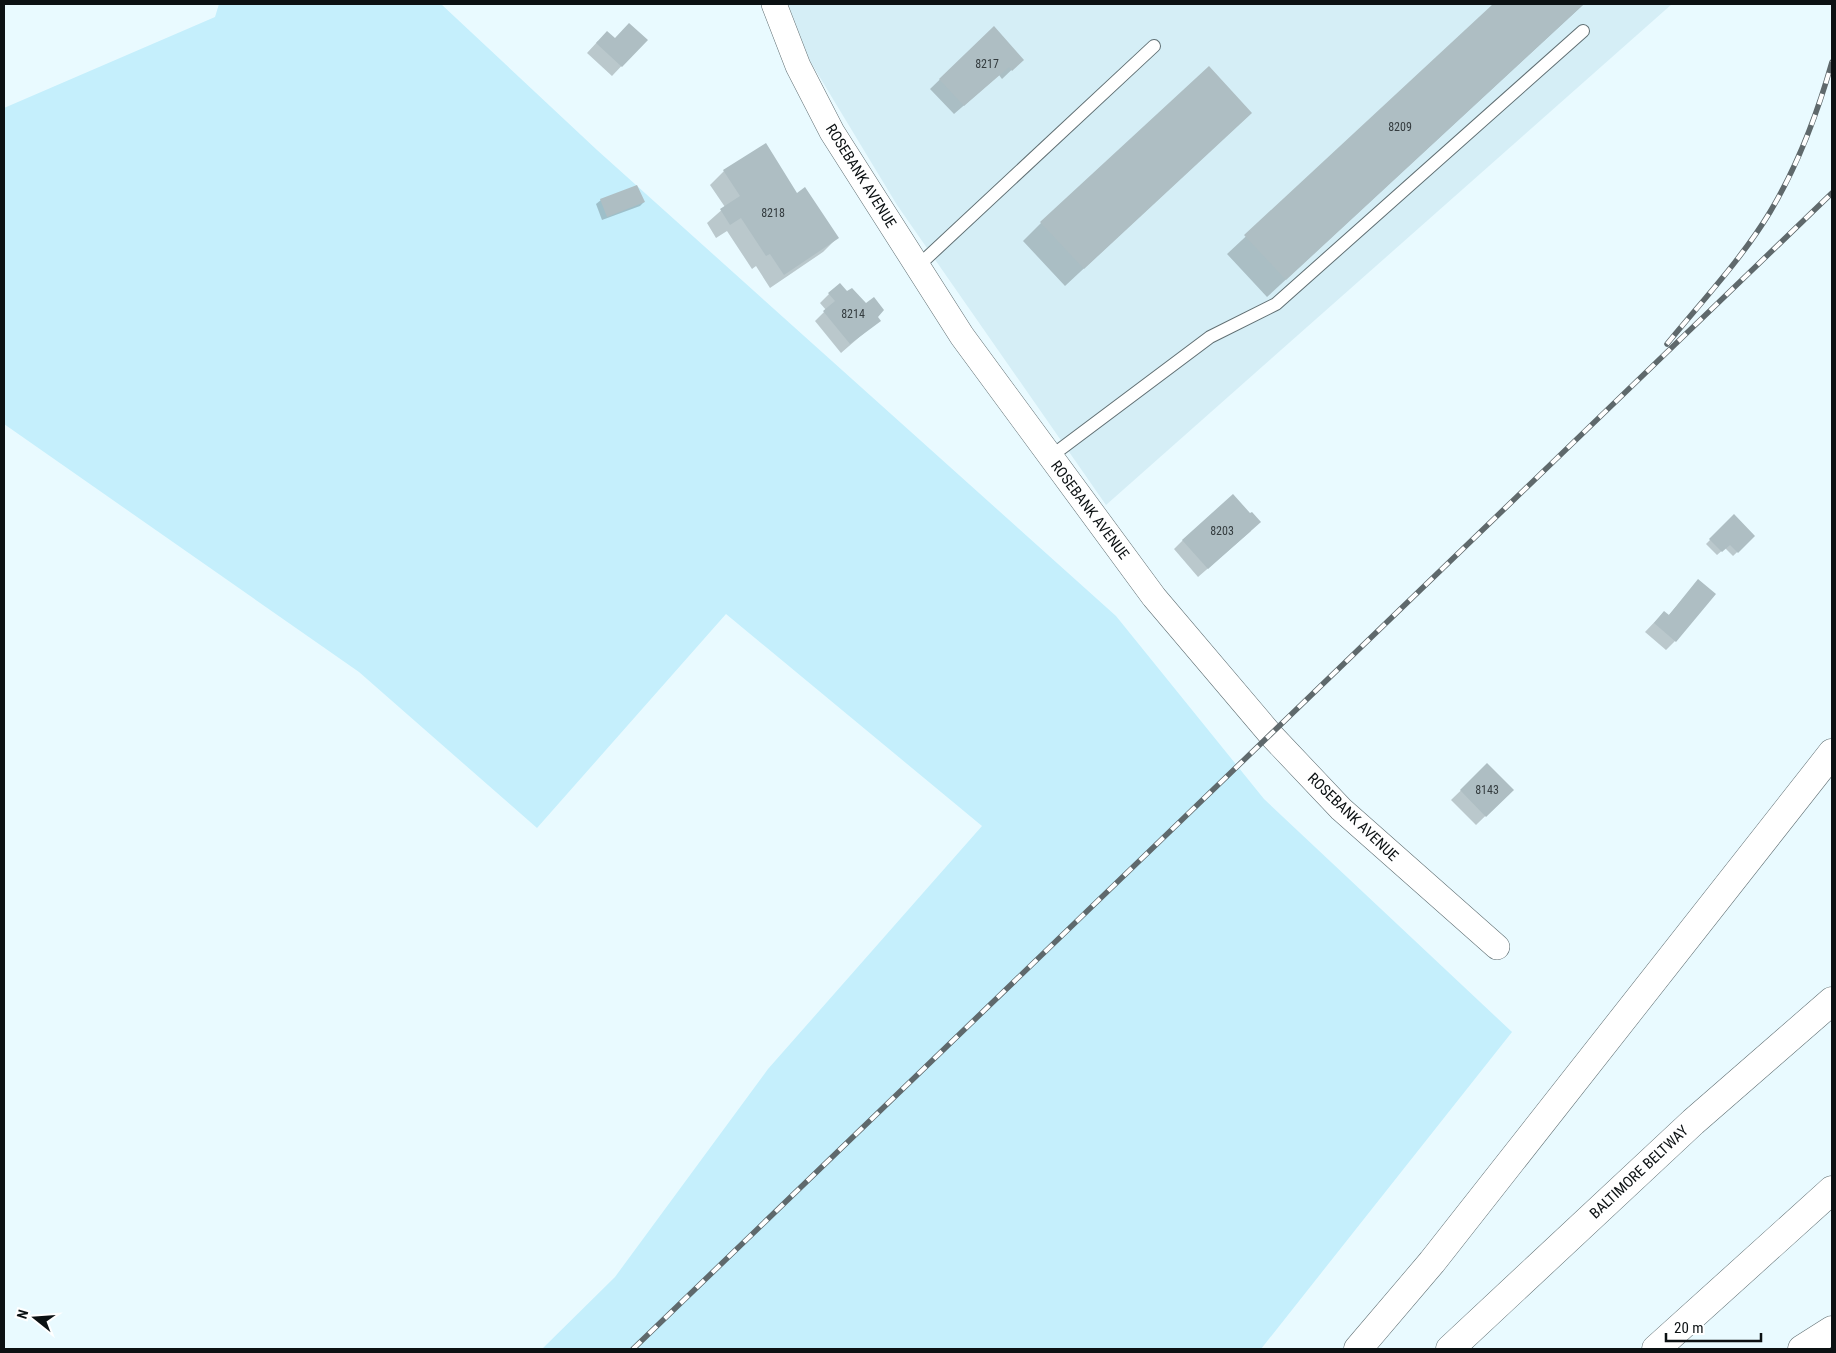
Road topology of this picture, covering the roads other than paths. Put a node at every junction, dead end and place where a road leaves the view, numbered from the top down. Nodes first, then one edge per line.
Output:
1 (774, 4) edge
2 (1583, 31) dead end
3 (1154, 46) dead end
4 (918, 266) junction
5 (1050, 457) junction
6 (1832, 753) edge
7 (1497, 947) dead end
8 (1832, 1001) edge
9 (1832, 1190) edge
10 (1832, 1330) edge
11 (1358, 1349) edge
12 (1450, 1349) edge
13 (1656, 1349) edge
14 (1802, 1349) edge

1 - 4 street, ROSEBANK AVENUE
2 - 5 lane
3 - 4 lane
4 - 5 street, ROSEBANK AVENUE
5 - 7 street, ROSEBANK AVENUE
6 - 11 highway
8 - 12 highway, BALTIMORE BELTWAY
9 - 13 highway
10 - 14 highway

